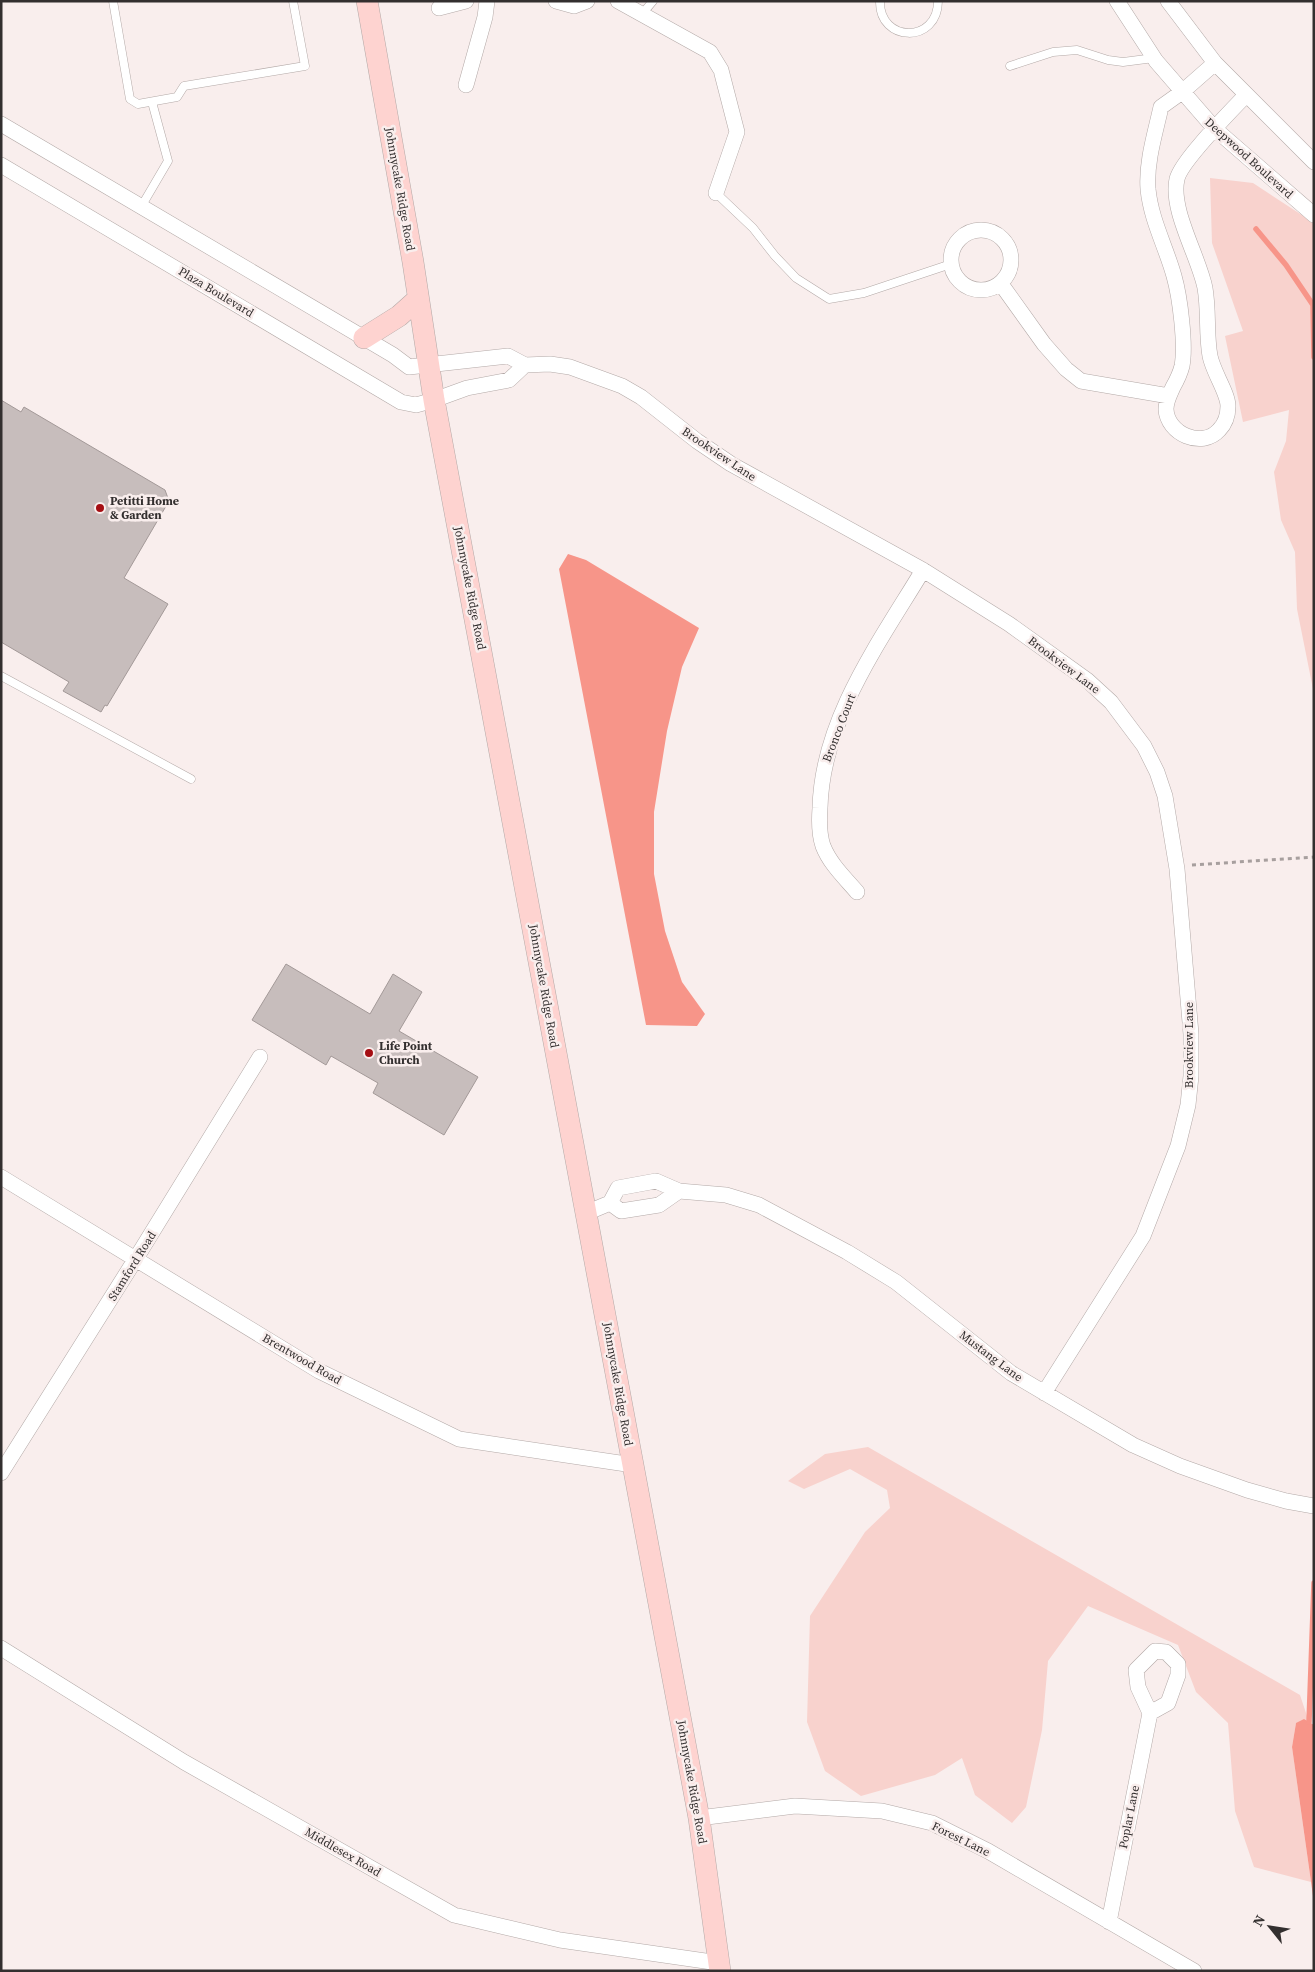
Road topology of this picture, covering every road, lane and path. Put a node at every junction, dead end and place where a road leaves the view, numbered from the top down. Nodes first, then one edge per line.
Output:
1 (113, 1) edge
2 (293, 1) edge
3 (367, 1) edge
4 (466, 1) edge
5 (487, 1) edge
6 (556, 1) edge
7 (587, 1) edge
8 (618, 1) edge
9 (653, 1) edge
10 (880, 1) edge
11 (938, 1) edge
12 (1117, 1) edge
13 (1168, 1) edge
14 (439, 8) dead end
15 (642, 14) junction
16 (1154, 58) junction
17 (1215, 63) junction
18 (1010, 66) dead end
19 (466, 85) dead end
20 (1182, 92) junction
21 (1246, 95) junction
22 (152, 102) junction
23 (1, 124) edge
24 (1215, 129) junction
25 (1314, 162) edge
26 (1, 165) edge
27 (716, 193) joint
28 (141, 207) junction
29 (1314, 215) edge
30 (951, 264) junction
31 (1001, 284) junction
32 (418, 299) junction
33 (364, 338) junction
34 (428, 365) junction
35 (525, 365) junction
36 (1169, 396) junction
37 (434, 400) junction
38 (923, 570) junction
39 (1, 676) edge
40 (192, 778) dead end
41 (1314, 857) edge
42 (1176, 866) junction
43 (858, 892) dead end
44 (260, 1056) dead end
45 (1, 1177) edge
46 (679, 1191) junction
47 (610, 1203) junction
48 (586, 1213) junction
49 (135, 1260) junction
50 (1044, 1393) junction
51 (633, 1465) junction
52 (1, 1473) edge
53 (1314, 1506) edge
54 (1, 1648) edge
55 (1150, 1713) dead end
56 (699, 1818) junction
57 (1108, 1922) junction
58 (719, 1967) edge
59 (1194, 1971) edge

1 - 22 lane
2 - 22 lane
3 - 32 main road, Johnnycake Ridge Road
4 - 14 street
5 - 19 street
6 - 7 street
8 - 15 street
9 - 15 lane
10 - 11 lane
12 - 16 street, Deepwood Boulevard
13 - 17 street
15 - 27 street
16 - 18 lane
16 - 20 street, Deepwood Boulevard
17 - 20 street
17 - 21 street
20 - 24 street, Deepwood Boulevard
20 - 36 street
21 - 24 street
21 - 25 street
22 - 28 lane
23 - 28 street
24 - 29 street, Deepwood Boulevard
24 - 36 street
26 - 37 street, Plaza Boulevard
27 - 30 lane
28 - 33 street
30 - 31 street
30 - 31 street
31 - 36 street
32 - 33 main road
32 - 34 main road, Johnnycake Ridge Road
33 - 34 street
34 - 35 street, Brookview Lane
34 - 37 main road, Johnnycake Ridge Road
35 - 37 street
35 - 38 street, Brookview Lane
37 - 48 main road, Johnnycake Ridge Road
38 - 42 street, Brookview Lane
38 - 43 street, Bronco Court
39 - 40 lane
41 - 42 path
42 - 50 street, Brookview Lane
44 - 49 street, Stamford Road
45 - 49 street, Brentwood Road
46 - 47 street
46 - 47 street, Mustang Lane
46 - 50 street, Mustang Lane
47 - 48 street, Mustang Lane
48 - 51 main road, Johnnycake Ridge Road
49 - 51 street, Brentwood Road
49 - 52 street, Stamford Road
50 - 53 street, Mustang Lane
51 - 56 main road, Johnnycake Ridge Road
54 - 58 street, Middlesex Road
55 - 57 street, Poplar Lane
56 - 57 street, Forest Lane
56 - 58 main road, Johnnycake Ridge Road
57 - 59 street, Forest Lane

